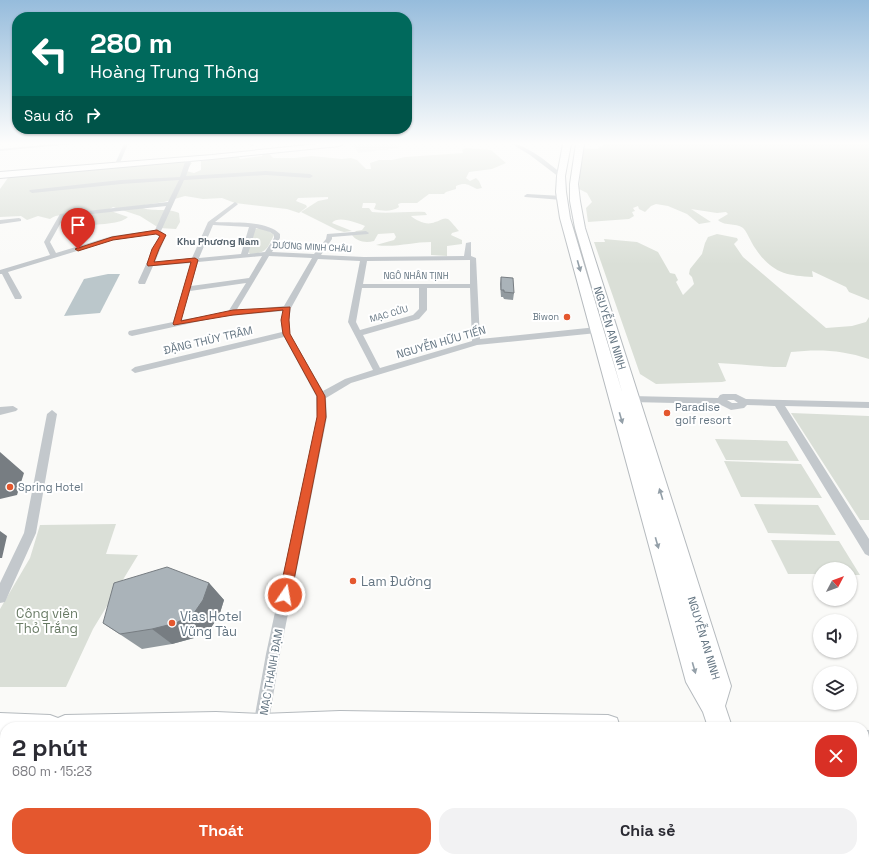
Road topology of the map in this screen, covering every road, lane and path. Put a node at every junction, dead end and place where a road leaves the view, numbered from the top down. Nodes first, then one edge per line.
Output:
1 (99, 184) edge
2 (180, 184) edge
3 (561, 184) edge
4 (575, 184) edge
5 (32, 191) dead end
6 (527, 196) dead end
7 (562, 198) junction
8 (170, 204) junction
9 (235, 204) dead end
10 (19, 220) dead end
11 (0, 222) edge
12 (210, 224) junction
13 (253, 226) junction
14 (574, 228) junction
15 (157, 232) junction
16 (366, 233) dead end
17 (469, 243) dead end
18 (267, 254) junction
19 (54, 256) junction
20 (244, 256) junction
21 (316, 256) junction
22 (470, 258) junction
23 (364, 259) junction
24 (195, 260) junction
25 (150, 264) junction
26 (2, 272) edge
27 (251, 280) junction
28 (142, 282) dead end
29 (358, 286) junction
30 (423, 286) junction
31 (474, 286) junction
32 (186, 289) junction
33 (18, 297) dead end
34 (287, 308) junction
35 (231, 313) junction
36 (176, 324) junction
37 (597, 330) junction
38 (132, 333) dead end
39 (286, 334) junction
40 (357, 334) junction
41 (476, 342) junction
42 (135, 370) dead end
43 (378, 372) junction
44 (321, 396) junction
45 (623, 399) junction
46 (778, 403) junction
47 (869, 405) edge
48 (13, 409) dead end
49 (0, 411) edge
50 (52, 414) dead end
51 (869, 550) edge
52 (0, 597) edge
53 (716, 716) edge
54 (263, 722) edge

1 - 5 street
2 - 8 street
3 - 7 main road, NGUYỄN AN NINH
4 - 14 main road, NGUYỄN AN NINH
6 - 7 street
7 - 14 main road, NGUYỄN AN NINH
8 - 15 street
8 - 19 street
9 - 12 street
10 - 11 street
12 - 13 street
12 - 24 street
13 - 18 street
13 - 20 street
14 -> 37 main road, NGUYỄN AN NINH
14 - 45 main road, NGUYỄN AN NINH
15 - 19 street
15 - 25 street
16 - 21 street, MẠC THANH ĐẠM
17 - 22 street
18 - 20 street, DƯƠNG MINH CHÂU
18 - 21 street, DƯƠNG MINH CHÂU
18 - 27 street
19 - 26 street
20 - 24 street, DƯƠNG MINH CHÂU
21 - 23 street, DƯƠNG MINH CHÂU
21 - 34 street, MẠC THANH ĐẠM
22 - 23 street, DƯƠNG MINH CHÂU
22 - 31 street
23 - 29 street
24 - 25 street, DƯƠNG MINH CHÂU
24 - 32 street
25 - 28 street
26 - 33 street
27 - 32 street
27 - 35 street
29 - 30 street, NGÔ NHÂN TỊNH
29 - 40 street
30 - 31 street, NGÔ NHÂN TỊNH
30 - 40 street, MẠC CỬU
31 - 41 street
32 - 36 street
34 - 35 street
34 - 39 street, MẠC THANH ĐẠM
35 - 36 street
36 - 38 street
37 - 41 street, NGUYỄN HỮU TIẾN
37 - 45 main road, NGUYỄN AN NINH
39 - 42 street, ĐẶNG THÙY TRÂM
39 - 44 street, MẠC THANH ĐẠM
40 - 43 street
41 - 43 street, NGUYỄN HỮU TIẾN
43 - 44 street, NGUYỄN HỮU TIẾN
44 - 54 street, MẠC THANH ĐẠM
45 - 46 street
45 - 53 main road, NGUYỄN AN NINH
46 - 47 street
46 - 51 street
48 - 49 street
50 - 52 street

